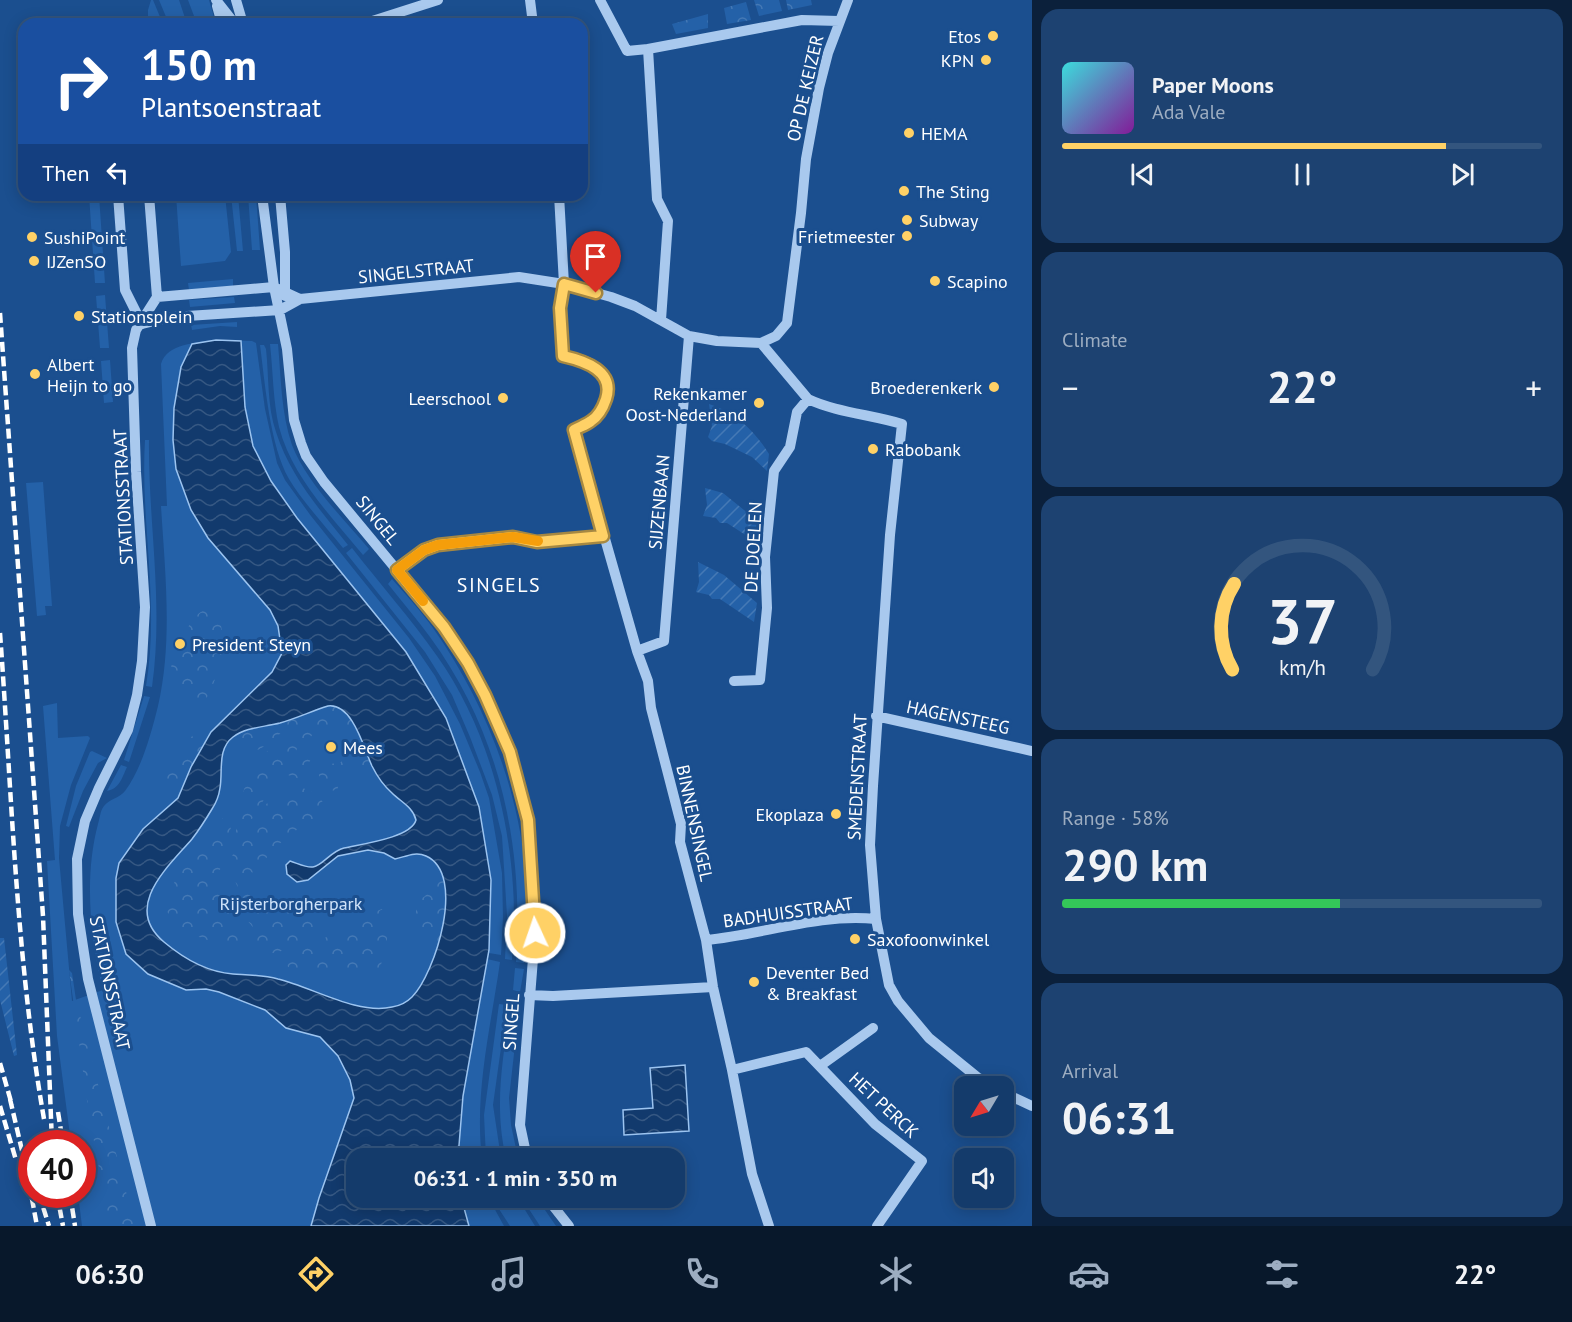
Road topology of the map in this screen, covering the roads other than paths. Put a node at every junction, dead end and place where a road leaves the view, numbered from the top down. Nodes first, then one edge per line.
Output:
1 (216, 0) edge
2 (236, 0) edge
3 (438, 0) edge
4 (530, 0) edge
5 (600, 0) edge
6 (848, 0) edge
7 (220, 18) edge
8 (231, 18) edge
9 (241, 18) edge
10 (382, 18) edge
11 (532, 18) edge
12 (839, 21) junction
13 (648, 49) junction
14 (118, 201) edge
15 (149, 201) edge
16 (263, 201) edge
17 (281, 201) edge
18 (559, 201) edge
19 (564, 284) junction
20 (274, 287) junction
21 (286, 292) junction
22 (157, 297) junction
23 (300, 299) junction
24 (280, 310) junction
25 (662, 320) junction
26 (142, 324) junction
27 (689, 336) junction
28 (761, 343) junction
29 (808, 399) junction
30 (603, 536) junction
31 (397, 570) junction
32 (637, 651) junction
33 (734, 681) dead end
34 (876, 716) junction
35 (1032, 751) edge
36 (876, 918) junction
37 (706, 940) junction
38 (713, 987) junction
39 (529, 995) junction
40 (873, 1028) dead end
41 (820, 1066) junction
42 (732, 1070) junction
43 (976, 1076) edge
44 (1014, 1098) edge
45 (1032, 1106) edge
46 (525, 1148) edge
47 (554, 1208) edge
48 (151, 1226) edge
49 (568, 1226) edge
50 (769, 1226) edge
51 (877, 1226) edge

1 - 7 street
1 - 8 street
2 - 9 street
3 - 10 street
4 - 11 street
5 - 13 street, OP DE KEIZER
6 - 12 street
12 - 13 street, OP DE KEIZER
12 - 28 street, OP DE KEIZER
13 - 25 street
14 - 26 street
15 - 22 street
16 - 20 street, SINGEL
17 - 21 street, SINGEL
18 - 19 street
19 - 23 street, SINGELSTRAAT
19 - 25 street, SINGELSTRAAT
19 - 30 street, BINNENSINGEL
20 - 21 street
20 - 22 street
20 - 24 street, SINGEL
21 - 23 street
21 - 24 street, SINGEL
22 - 26 street, STATIONSSTRAAT
23 - 24 street
24 - 26 street
24 - 31 street, SINGEL
25 - 27 street, SINGELSTRAAT
26 - 48 street, STATIONSSTRAAT
27 - 28 street
27 - 32 street, SIJZENBAAN
28 - 29 street
29 - 33 street, DE DOELEN
29 - 34 street, SMEDENSTRAAT
30 - 31 street
30 - 32 street, BINNENSINGEL
31 - 39 street, SINGEL
32 - 37 street, BINNENSINGEL
34 - 35 street, HAGENSTEEG
34 - 36 street, SMEDENSTRAAT
36 - 37 street, BADHUISSTRAAT
36 - 43 street, SMEDENSTRAAT
37 - 38 street, BINNENSINGEL
38 - 39 street
38 - 42 street, BINNENSINGEL
39 - 46 street, SINGEL
40 - 41 street, HET PERCK
41 - 42 street, HET PERCK
41 - 51 street, HET PERCK
42 - 50 street, BINNENSINGEL
44 - 45 street
47 - 49 street

